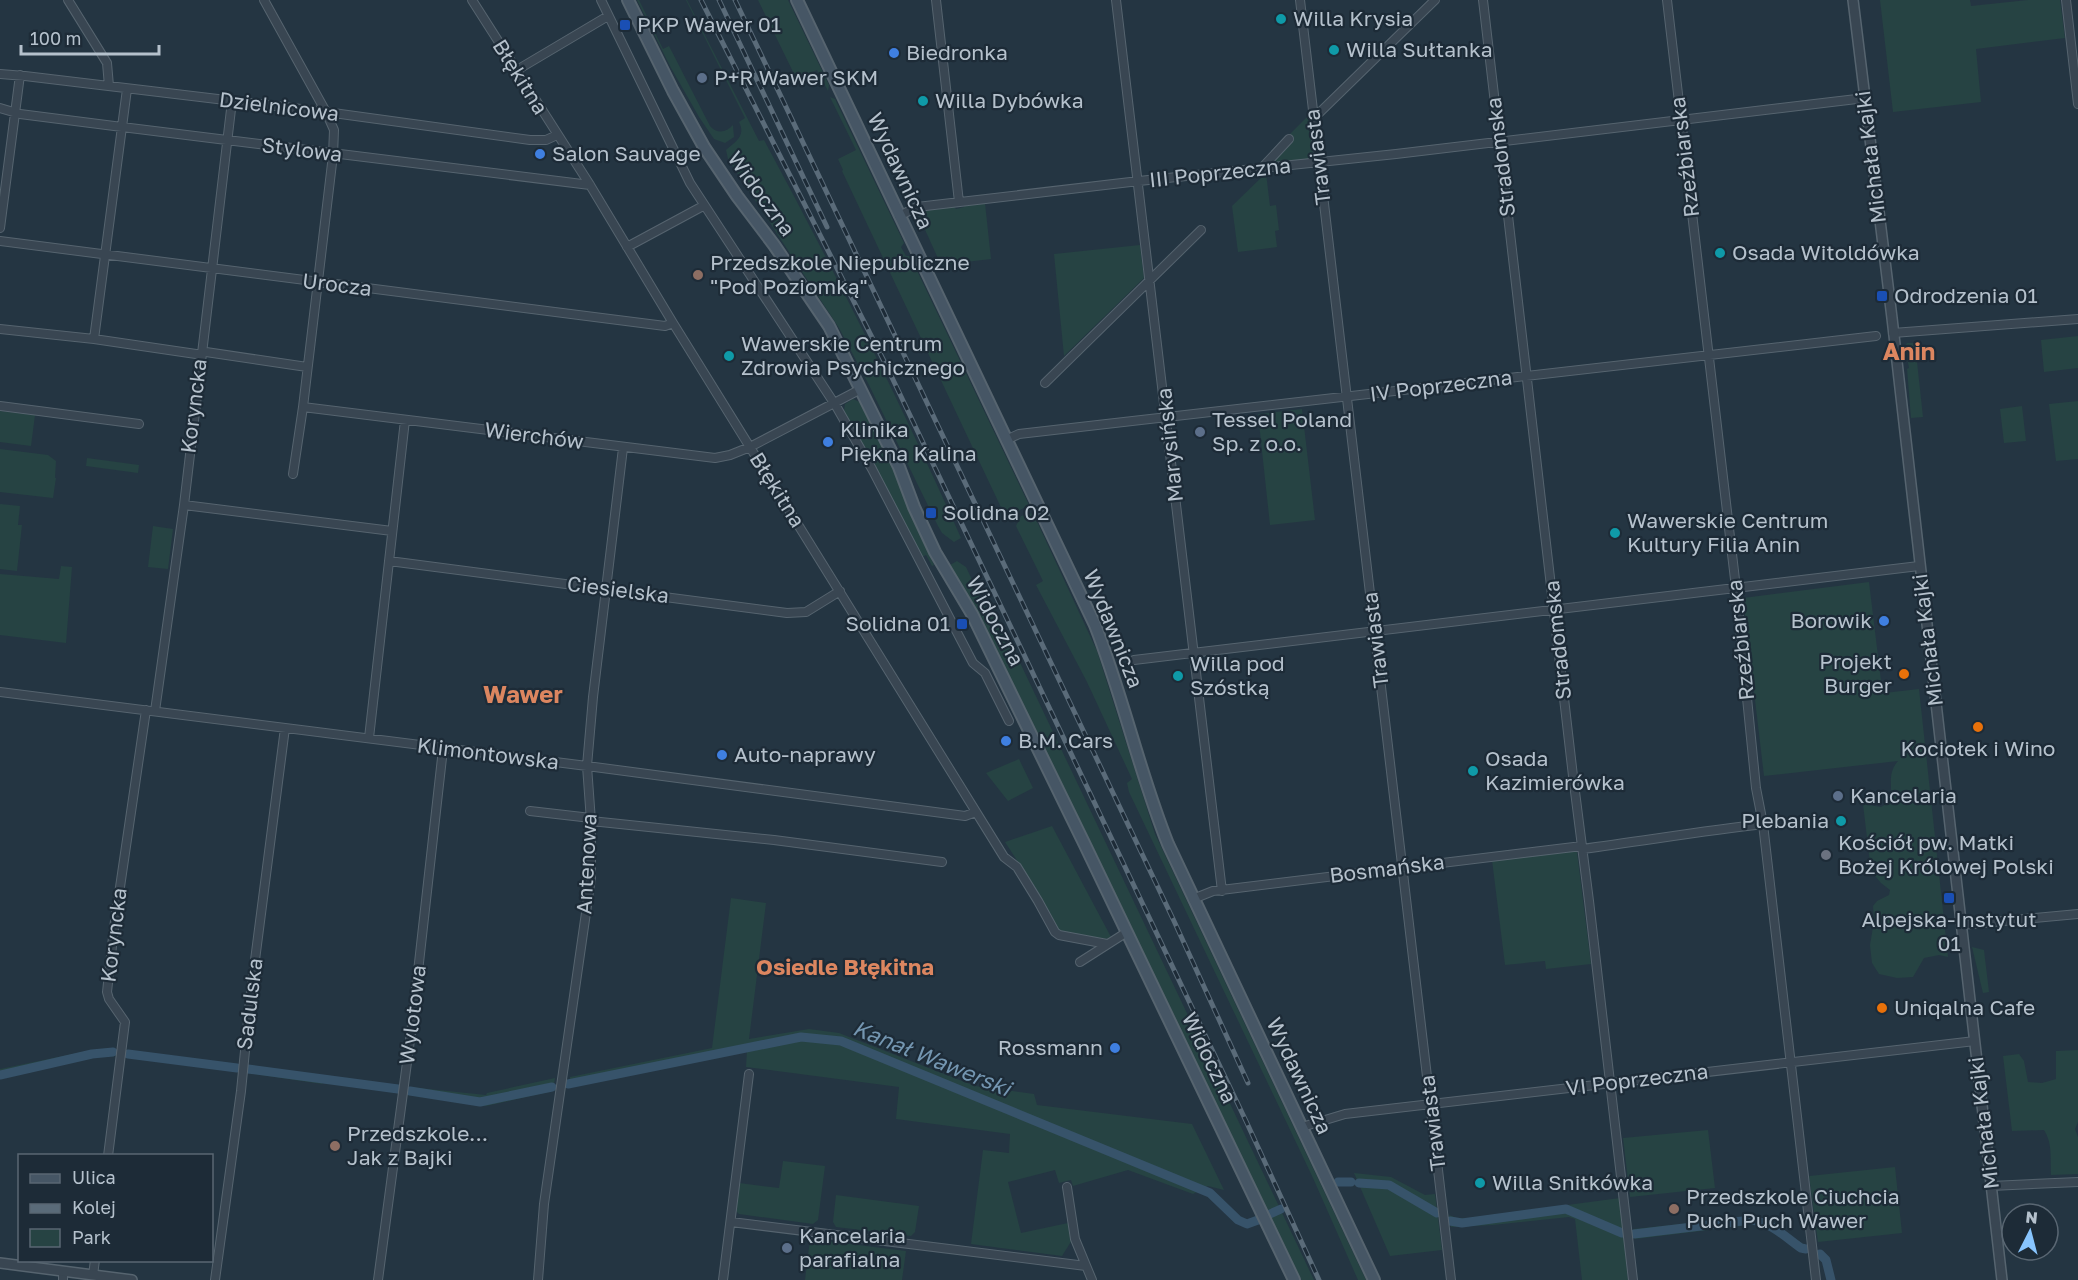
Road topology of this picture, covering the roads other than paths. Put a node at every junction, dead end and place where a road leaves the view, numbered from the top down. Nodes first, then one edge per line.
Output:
1 (68, 0) edge
2 (264, 0) edge
3 (472, 0) edge
4 (601, 0) edge
5 (628, 0) edge
6 (797, 0) edge
7 (936, 0) edge
8 (1116, 0) edge
9 (1300, 0) edge
10 (1435, 0) edge
11 (1483, 0) edge
12 (1666, 0) edge
13 (1853, 0) edge
14 (2066, 0) edge
15 (608, 16) junction
16 (517, 70) junction
17 (0, 75) edge
18 (20, 75) junction
19 (109, 86) junction
20 (127, 88) junction
21 (1864, 98) junction
22 (232, 101) junction
23 (2078, 104) edge
24 (0, 108) edge
25 (326, 112) junction
26 (15, 113) junction
27 (1314, 118) junction
28 (1681, 120) junction
29 (122, 127) junction
30 (557, 135) junction
31 (1289, 139) dead end
32 (1499, 140) junction
33 (227, 141) junction
34 (333, 154) junction
35 (1319, 162) junction
36 (1261, 169) junction
37 (1138, 181) junction
38 (590, 185) junction
39 (959, 202) junction
40 (703, 206) junction
41 (899, 216) junction
42 (0, 228) edge
43 (1201, 230) dead end
44 (0, 241) edge
45 (627, 247) junction
46 (105, 255) junction
47 (211, 268) junction
48 (1150, 280) junction
49 (318, 282) junction
50 (2078, 319) edge
51 (673, 323) junction
52 (0, 329) edge
53 (1893, 333) junction
54 (1876, 336) dead end
55 (94, 339) junction
56 (201, 353) junction
57 (1708, 356) junction
58 (307, 366) junction
59 (1527, 376) junction
60 (1045, 383) dead end
61 (861, 388) junction
62 (1347, 397) junction
63 (834, 403) junction
64 (0, 406) edge
65 (303, 407) junction
66 (1166, 417) junction
67 (405, 420) junction
68 (139, 424) dead end
69 (1006, 440) junction
70 (750, 447) junction
71 (623, 448) junction
72 (293, 474) dead end
73 (184, 505) junction
74 (392, 531) junction
75 (389, 561) junction
76 (1919, 566) junction
77 (1736, 588) junction
78 (605, 589) junction
79 (840, 591) junction
80 (1554, 609) junction
81 (1375, 630) junction
82 (1194, 652) junction
83 (1134, 660) dead end
84 (0, 692) edge
85 (150, 711) junction
86 (1009, 721) dead end
87 (285, 728) junction
88 (369, 738) junction
89 (443, 749) junction
90 (587, 766) junction
91 (530, 811) dead end
92 (976, 812) junction
93 (591, 820) junction
94 (1763, 824) junction
95 (1582, 847) junction
96 (942, 862) dead end
97 (1401, 867) junction
98 (1222, 891) junction
99 (1193, 899) junction
100 (2078, 914) edge
101 (1961, 925) junction
102 (1127, 932) junction
103 (1107, 944) junction
104 (1080, 962) dead end
105 (1974, 1041) junction
106 (1790, 1062) junction
107 (749, 1074) dead end
108 (1611, 1083) junction
109 (1431, 1103) junction
110 (1302, 1127) junction
111 (108, 1154) edge
112 (2078, 1182) edge
113 (1991, 1186) junction
114 (1067, 1187) dead end
115 (731, 1222) junction
116 (95, 1262) edge
117 (0, 1263) edge
118 (1086, 1266) junction
119 (63, 1275) edge
120 (93, 1275) junction
121 (132, 1280) edge
122 (215, 1280) edge
123 (378, 1280) edge
124 (538, 1280) edge
125 (723, 1280) edge
126 (1092, 1280) edge
127 (1294, 1280) edge
128 (1374, 1280) edge
129 (1452, 1280) edge
130 (1633, 1280) edge
131 (1816, 1280) edge
132 (2002, 1280) edge

1 - 19 street
2 - 25 street
3 - 16 street, Błękitna
4 - 15 street, Widoczna
5 - 61 main road, Widoczna
6 - 41 main road, Wydawnicza
7 - 39 street
8 - 37 street, Marysińska
9 - 27 street, Trawiasta
10 - 27 street
11 - 32 street, Stradomska
12 - 28 street, Rzeźbiarska
13 - 21 street, Michała Kajki
14 - 23 street
15 - 16 street
15 - 40 street, Widoczna
16 - 30 street, Błękitna
17 - 18 street, Dzielnicowa
18 - 19 street, Dzielnicowa
18 - 26 street
19 - 20 street, Dzielnicowa
20 - 22 street, Dzielnicowa
20 - 29 street
21 - 28 street, III Poprzeczna
21 - 53 street, Michała Kajki
22 - 25 street, Dzielnicowa
22 - 33 street, Koryncka
24 - 26 street, Stylowa
25 - 30 street, Dzielnicowa
25 - 34 street
26 - 29 street, Stylowa
26 - 42 street
27 - 35 street, Trawiasta
28 - 32 street, III Poprzeczna
28 - 57 street, Rzeźbiarska
29 - 33 street, Stylowa
29 - 46 street
30 - 38 street, Błękitna
31 - 36 street
32 - 35 street, III Poprzeczna
32 - 59 street, Stradomska
33 - 34 street, Stylowa
33 - 47 street, Koryncka
34 - 38 street, Stylowa
34 - 49 street
35 - 36 street, III Poprzeczna
35 - 62 street, Trawiasta
36 - 37 street, III Poprzeczna
37 - 39 street, III Poprzeczna
37 - 48 street, Marysińska
38 - 45 street, Błękitna
39 - 41 street, III Poprzeczna
40 - 45 street
40 - 63 street, Widoczna
41 - 69 main road, Wydawnicza
43 - 48 street
44 - 46 street, Urocza
45 - 51 street, Błękitna
46 - 47 street, Urocza
46 - 55 street
47 - 49 street, Urocza
47 - 56 street, Koryncka
48 - 60 street
48 - 66 street, Marysińska
49 - 51 street, Urocza
49 - 58 street
50 - 53 street
51 - 70 street, Błękitna
52 - 55 street
53 - 76 street, Michała Kajki
54 - 57 street, IV Poprzeczna
55 - 56 street
56 - 58 street
56 - 73 street, Koryncka
57 - 59 street, IV Poprzeczna
57 - 77 street, Rzeźbiarska
58 - 65 street
59 - 62 street, IV Poprzeczna
59 - 80 street, Stradomska
61 - 63 street, Wierchów
61 - 102 main road, Widoczna
62 - 66 street, IV Poprzeczna
62 - 81 street, Trawiasta
63 - 70 street, Wierchów
63 - 86 street, Widoczna
64 - 68 street
65 - 67 street, Wierchów
65 - 72 street
66 - 69 street, IV Poprzeczna
66 - 82 street, Marysińska
67 - 71 street, Wierchów
67 - 74 street
69 - 99 main road, Wydawnicza
70 - 71 street, Wierchów
70 - 79 street, Błękitna
71 - 78 street, Antenowa
73 - 74 street
73 - 85 street, Koryncka
74 - 75 street
75 - 78 street, Ciesielska
75 - 88 street
76 - 77 street
76 - 101 street, Michała Kajki
77 - 80 street
77 - 94 street, Rzeźbiarska
78 - 79 street, Ciesielska
78 - 90 street, Antenowa
79 - 92 street, Błękitna
80 - 81 street
80 - 95 street, Stradomska
81 - 82 street
81 - 97 street, Trawiasta
82 - 83 street
82 - 98 street, Marysińska
84 - 85 street, Klimontowska
85 - 87 street, Klimontowska
85 - 111 street, Koryncka
87 - 88 street, Klimontowska
87 - 122 street, Sadulska
88 - 89 street, Klimontowska
89 - 90 street, Klimontowska
89 - 123 street, Wylotowa
90 - 92 street, Klimontowska
90 - 93 street, Antenowa
91 - 93 street
92 - 103 street, Błękitna
93 - 96 street
93 - 124 street, Antenowa
94 - 95 street, Bosmańska
94 - 106 street, Rzeźbiarska
95 - 97 street, Bosmańska
95 - 108 street, Stradomska
97 - 98 street, Bosmańska
97 - 109 street, Trawiasta
98 - 99 street, Bosmańska
99 - 110 main road, Wydawnicza
100 - 101 street
101 - 105 street, Michała Kajki
102 - 103 street
102 - 127 main road, Widoczna
103 - 104 street
105 - 106 street, VI Poprzeczna
105 - 113 street, Michała Kajki
106 - 108 street, VI Poprzeczna
106 - 131 street, Rzeźbiarska
107 - 115 street
108 - 109 street, VI Poprzeczna
108 - 130 street, Stradomska
109 - 110 street, VI Poprzeczna
109 - 129 street, Trawiasta
110 - 128 main road, Wydawnicza
112 - 113 street
113 - 132 street, Michała Kajki
114 - 118 street
115 - 118 street
115 - 125 street
116 - 120 street
117 - 119 street
118 - 126 street
119 - 120 street
120 - 121 street

